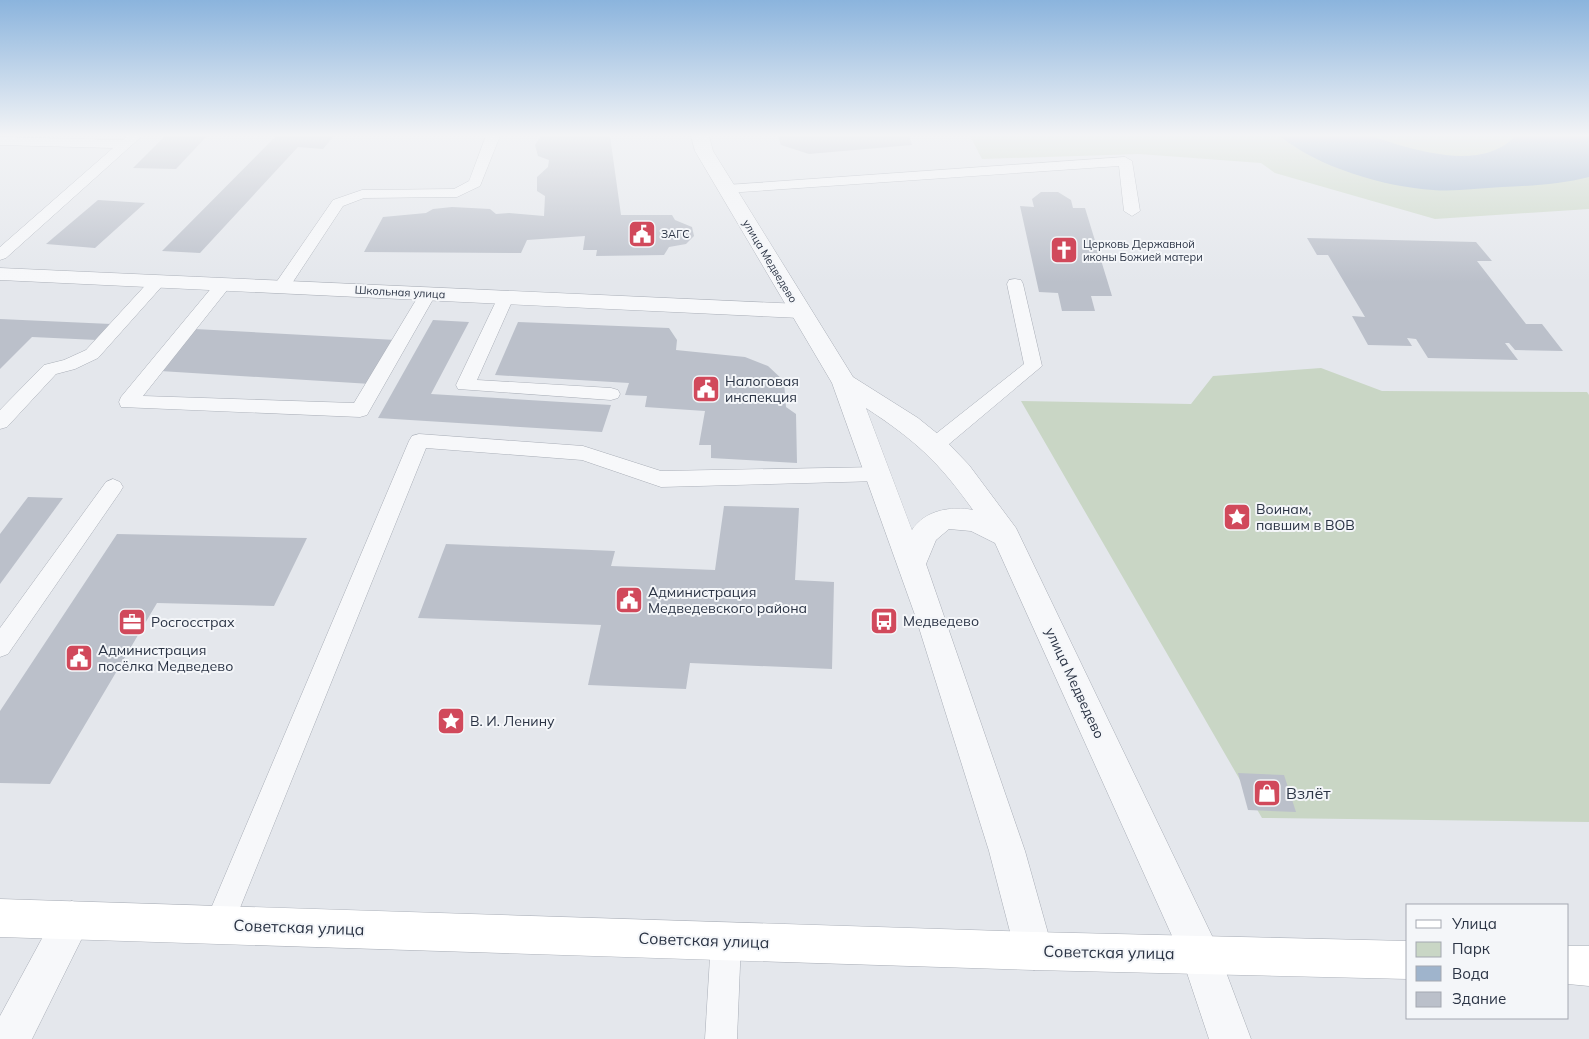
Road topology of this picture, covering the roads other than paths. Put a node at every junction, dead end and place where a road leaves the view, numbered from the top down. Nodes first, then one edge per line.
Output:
1 (80, 184) edge
2 (472, 184) edge
3 (724, 184) edge
4 (789, 184) edge
5 (1128, 184) edge
6 (727, 189) junction
7 (1132, 211) dead end
8 (0, 255) edge
9 (0, 274) edge
10 (158, 281) junction
11 (224, 284) junction
12 (1014, 284) dead end
13 (281, 287) junction
14 (428, 294) junction
15 (506, 298) junction
16 (800, 311) junction
17 (844, 382) junction
18 (611, 394) dead end
19 (0, 422) edge
20 (935, 445) junction
21 (879, 474) junction
22 (113, 488) dead end
23 (1006, 536) junction
24 (912, 563) junction
25 (0, 647) edge
26 (0, 918) edge
27 (72, 920) junction
28 (218, 925) junction
29 (726, 941) junction
30 (1034, 951) junction
31 (1200, 954) junction
32 (1406, 960) edge
33 (1569, 965) edge
34 (1589, 966) edge
35 (10, 1039) edge
36 (720, 1039) edge
37 (1230, 1039) edge

1 - 8 lane
2 - 13 lane
3 - 6 street, улица Медведево
4 - 6 lane
5 - 7 lane
6 - 16 street, улица Медведево
9 - 10 street, Школьная улица
10 - 11 street, Школьная улица
10 - 19 lane
11 - 13 street, Школьная улица
11 - 14 lane
12 - 20 lane
13 - 14 street, Школьная улица
14 - 15 street, Школьная улица
15 - 16 street, Школьная улица
15 - 18 lane
16 - 17 street, улица Медведево
17 - 20 street, улица Медведево
17 - 21 street, улица Медведево
20 - 23 street, улица Медведево
21 - 24 street, улица Медведево
21 - 28 lane
22 - 25 lane
23 - 24 street
23 - 31 street, улица Медведево
24 - 30 street, улица Медведево
26 - 27 main road, Советская улица
27 - 28 main road, Советская улица
27 - 35 street
28 - 29 main road, Советская улица
29 - 30 main road, Советская улица
29 - 36 lane
30 - 31 main road, Советская улица
31 - 32 main road, Советская улица
31 - 37 street, улица Медведево
33 - 34 main road

